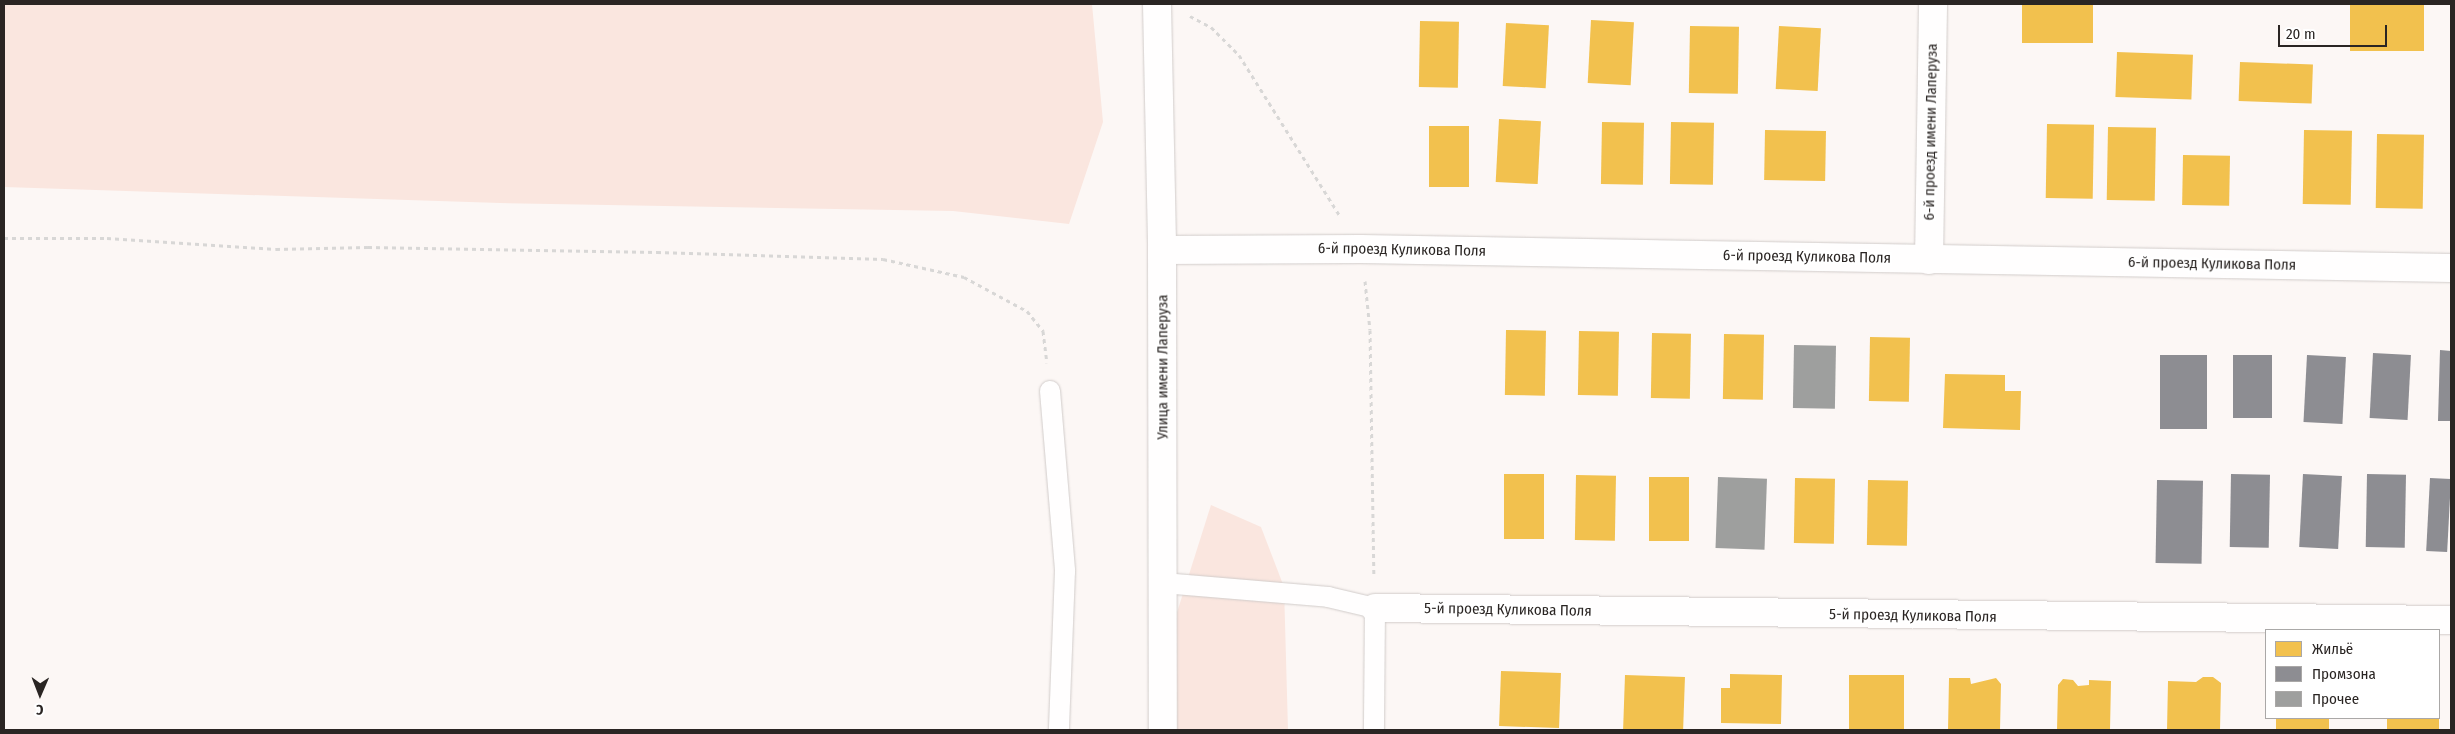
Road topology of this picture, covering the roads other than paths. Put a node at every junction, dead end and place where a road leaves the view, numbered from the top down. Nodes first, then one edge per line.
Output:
1 (1157, 4) edge
2 (1933, 4) edge
3 (1162, 250) junction
4 (1930, 260) junction
5 (2451, 268) edge
6 (1050, 391) road end
7 (1164, 583) junction
8 (1374, 608) junction
9 (2451, 620) edge
10 (1059, 730) edge
11 (1163, 730) edge
12 (1374, 730) edge

1 - 3 street, Улица имени Лаперуза
2 - 4 street, 6-й проезд имени Лаперуза
3 - 4 street, 6-й проезд Куликова Поля
3 - 7 street, Улица имени Лаперуза
4 - 5 street, 6-й проезд Куликова Поля
6 - 10 lane
7 - 8 lane
7 - 11 street, Улица имени Лаперуза
8 - 9 street, 5-й проезд Куликова Поля
8 - 12 lane

